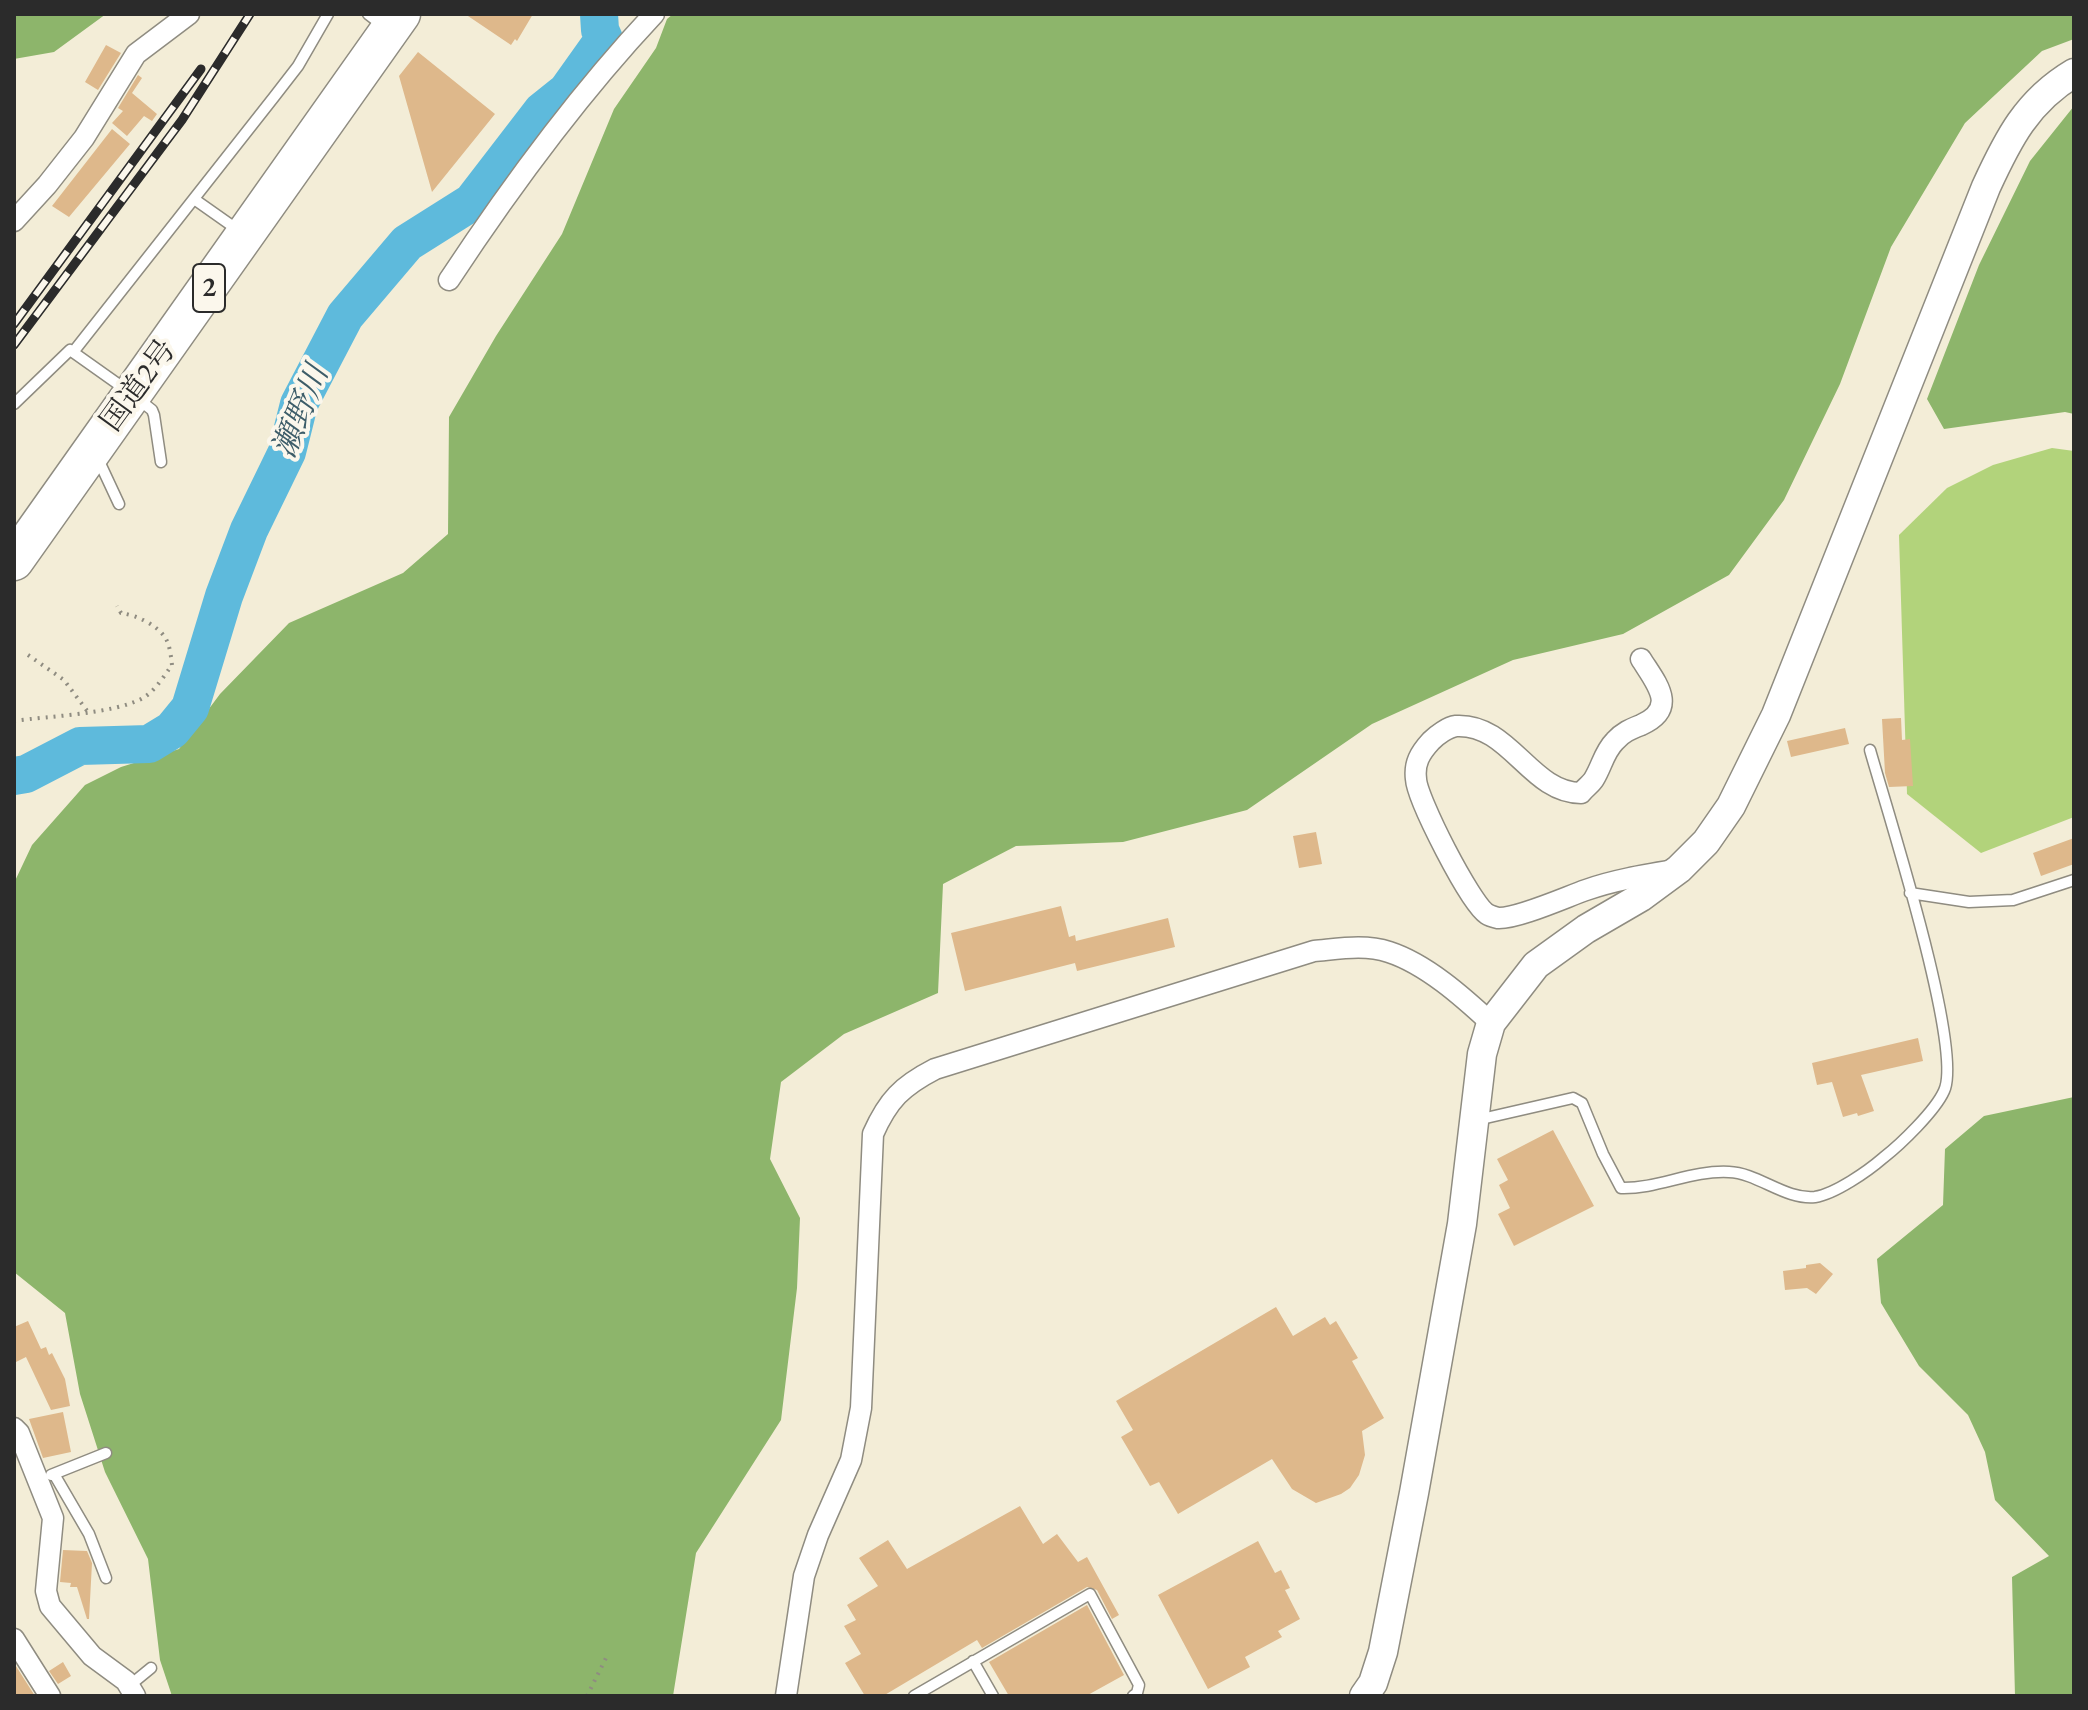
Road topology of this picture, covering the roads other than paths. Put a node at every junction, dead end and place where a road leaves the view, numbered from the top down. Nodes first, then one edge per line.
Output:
1 (189, 14) edge
2 (328, 14) edge
3 (651, 14) edge
4 (386, 19) edge
5 (2074, 73) edge
6 (194, 199) junction
7 (15, 218) edge
8 (245, 236) junction
9 (449, 280) dead end
10 (74, 351) junction
11 (133, 395) junction
12 (14, 404) edge
13 (94, 449) junction
14 (161, 462) dead end
15 (119, 504) dead end
16 (14, 561) edge
17 (1641, 659) dead end
18 (1870, 750) dead end
19 (1679, 869) junction
20 (2074, 880) edge
21 (1910, 893) junction
22 (1491, 1023) junction
23 (1475, 1121) junction
24 (14, 1428) edge
25 (106, 1453) dead end
26 (46, 1477) junction
27 (106, 1578) dead end
28 (67, 1628) junction
29 (14, 1639) edge
30 (96, 1644) dead end
31 (973, 1661) junction
32 (151, 1668) dead end
33 (132, 1691) edge
34 (1136, 1695) edge
35 (50, 1696) edge
36 (786, 1696) edge
37 (914, 1696) edge
38 (993, 1696) edge
39 (1364, 1696) edge

1 - 7 street
2 - 6 lane
3 - 9 street
4 - 8 highway, 国道2号 / 2
5 - 19 street
6 - 8 lane
6 - 10 lane
8 - 11 highway, 国道2号 / 2
10 - 11 lane
10 - 12 lane
11 - 13 highway, 国道2号 / 2
11 - 14 lane
13 - 15 lane
13 - 16 highway, 国道2号 / 2
17 - 19 street
18 - 21 lane
19 - 22 street
20 - 21 lane
21 - 23 lane
22 - 23 street
22 - 36 street
23 - 39 street
24 - 26 street
25 - 26 lane
26 - 27 lane
26 - 28 street
28 - 30 lane
28 - 33 street
29 - 35 street
31 - 34 lane
31 - 37 lane
31 - 38 lane
32 - 33 lane

